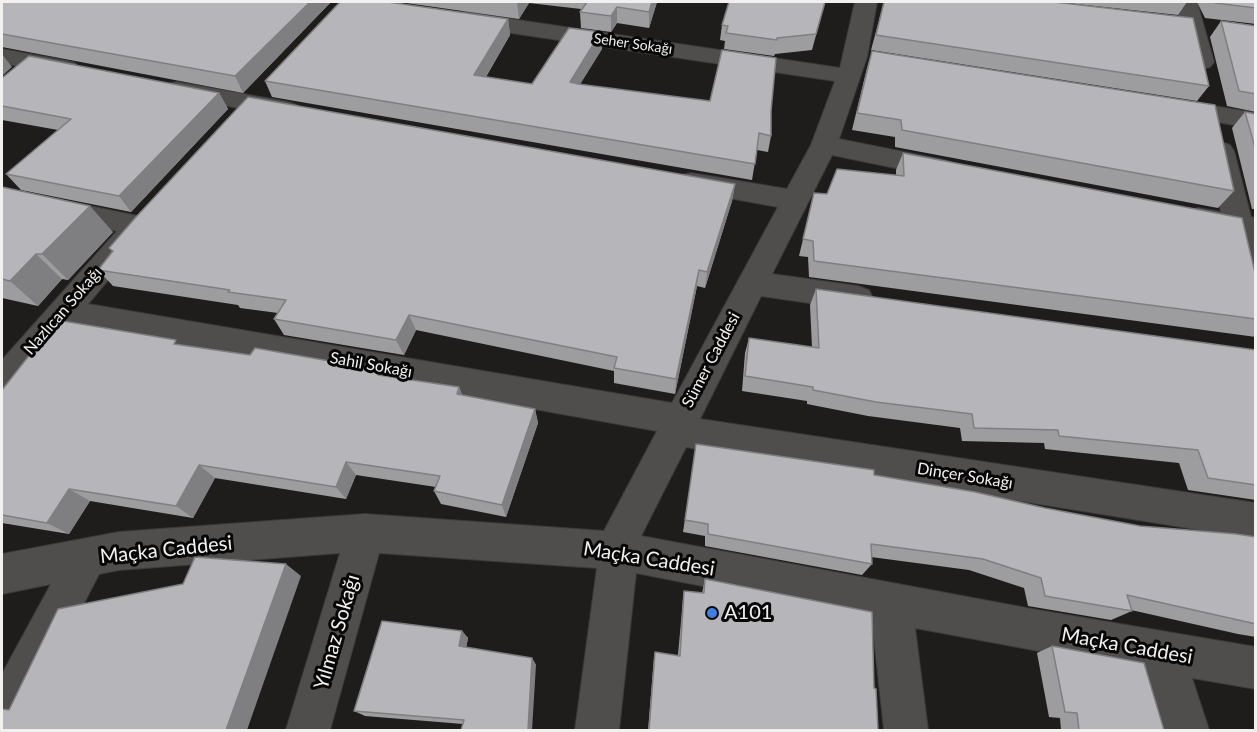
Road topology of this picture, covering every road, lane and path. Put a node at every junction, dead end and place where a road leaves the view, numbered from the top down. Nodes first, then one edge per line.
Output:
1 (866, 2) edge
2 (440, 15) edge
3 (1191, 19) edge
4 (2, 56) edge
5 (37, 62) junction
6 (860, 65) junction
7 (93, 73) edge
8 (274, 78) edge
9 (10, 82) edge
10 (149, 84) edge
11 (1209, 95) junction
12 (1144, 103) edge
13 (242, 112) junction
14 (309, 114) edge
15 (1256, 121) edge
16 (824, 145) junction
17 (964, 172) edge
18 (668, 178) edge
19 (2, 197) edge
20 (795, 200) junction
21 (1174, 213) edge
22 (1246, 227) edge
23 (752, 283) junction
24 (1256, 298) edge
25 (890, 302) edge
26 (61, 312) junction
27 (2, 383) edge
28 (677, 425) junction
29 (1256, 521) edge
30 (365, 533) junction
31 (620, 551) junction
32 (87, 557) junction
33 (2, 574) edge
34 (891, 603) junction
35 (1163, 653) junction
36 (1256, 668) edge
37 (2, 717) edge
38 (308, 730) edge
39 (597, 730) edge
40 (906, 730) edge
41 (1187, 730) edge

1 - 6 street, Sümer Caddesi
2 - 6 street, Seher Sokağı
3 - 11 street
4 - 5 street
5 - 7 street
5 - 9 street
6 - 16 street, Sümer Caddesi
8 - 13 street
10 - 13 street
11 - 12 street
11 - 15 street
11 - 22 street
13 - 14 street
16 - 17 street
16 - 20 street, Sümer Caddesi
18 - 20 street
19 - 26 street, Nazlıcan Sokağı
20 - 23 street, Sümer Caddesi
21 - 22 street
22 - 24 street
23 - 25 street
23 - 28 street, Sümer Caddesi
26 - 27 street, Nazlıcan Sokağı
26 - 28 street, Sahil Sokağı
28 - 29 street, Dinçer Sokağı
28 - 31 street, Sümer Caddesi
30 - 31 street, Maçka Caddesi
30 - 32 street, Maçka Caddesi
30 - 38 street, Yılmaz Sokağı
31 - 34 street, Maçka Caddesi
31 - 39 street, Sümer Caddesi
32 - 33 street, Maçka Caddesi
32 - 37 street
34 - 35 street, Maçka Caddesi
34 - 40 street
35 - 36 street, Maçka Caddesi
35 - 41 street

